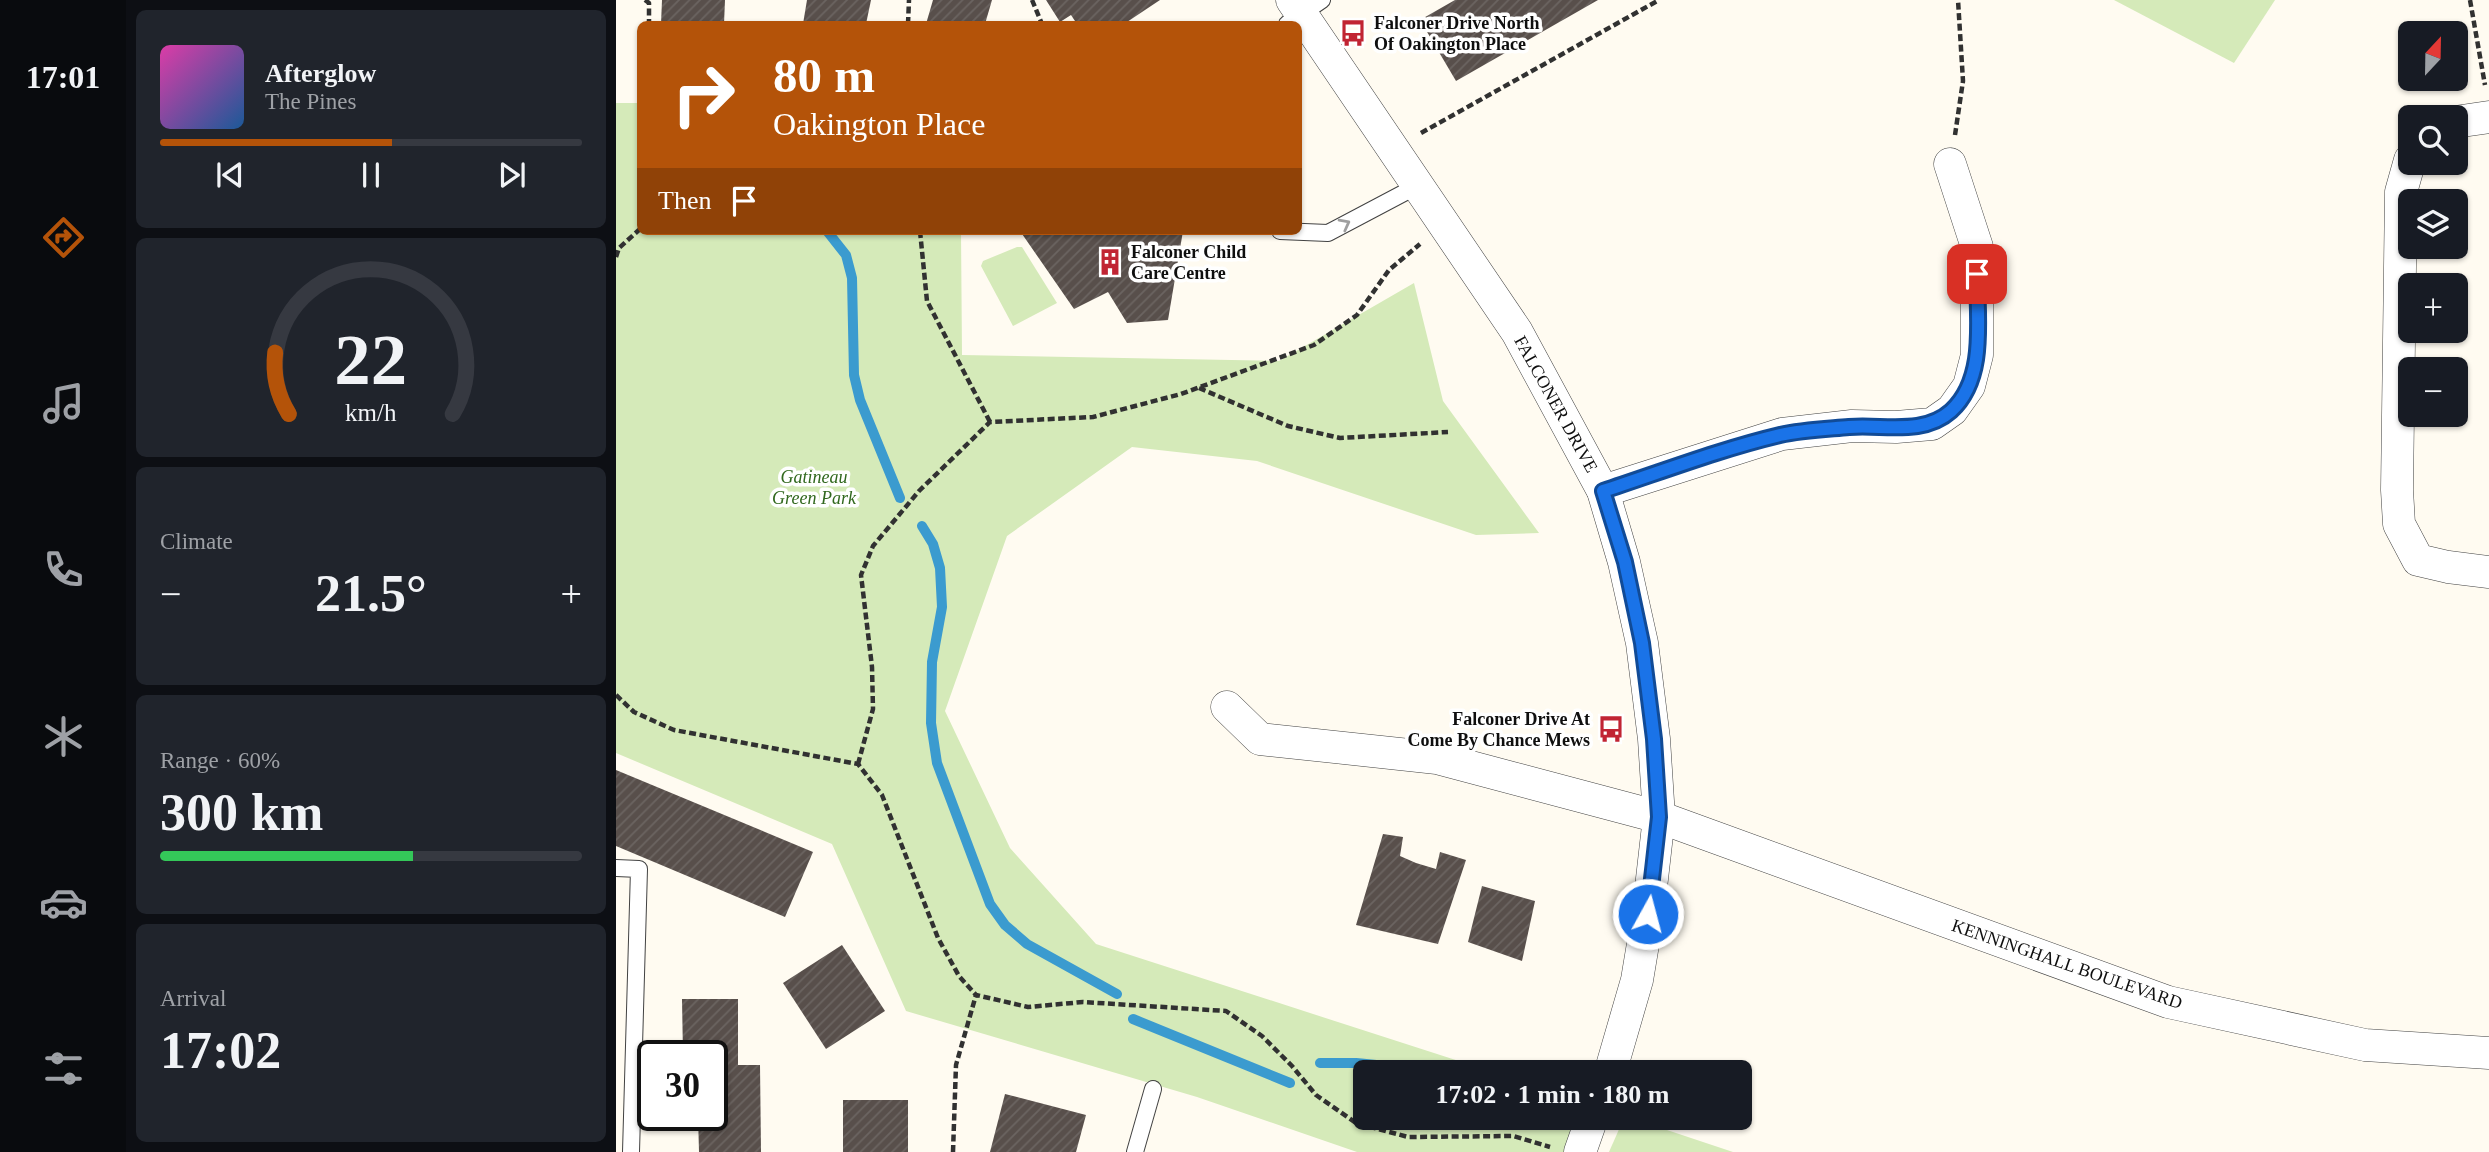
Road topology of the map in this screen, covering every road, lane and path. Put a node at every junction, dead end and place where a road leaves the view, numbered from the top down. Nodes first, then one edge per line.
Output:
1 (645, 0) edge
2 (909, 0) edge
3 (1032, 0) edge
4 (1658, 0) edge
5 (1958, 0) edge
6 (2470, 0) edge
7 (1301, 9) edge
8 (649, 21) edge
9 (908, 21) edge
10 (1041, 21) edge
11 (2488, 104) edge
12 (2468, 115) edge
13 (1393, 149) junction
14 (1950, 164) joint
15 (2406, 175) edge
16 (1417, 186) junction
17 (1443, 225) junction
18 (637, 232) edge
19 (1302, 232) edge
20 (920, 235) edge
21 (616, 257) edge
22 (1199, 387) junction
23 (990, 422) junction
24 (1448, 432) dead end
25 (1603, 491) junction
26 (2489, 572) edge
27 (616, 695) edge
28 (1227, 707) dead end
29 (858, 764) junction
30 (1659, 817) junction
31 (616, 868) edge
32 (975, 995) junction
33 (2489, 1053) edge
34 (1613, 1060) edge
35 (1153, 1089) dead end
36 (1582, 1130) edge
37 (1566, 1150) edge
38 (631, 1152) edge
39 (953, 1152) edge
40 (1135, 1152) edge

1 - 8 path
2 - 9 path
3 - 10 path
4 - 13 path
5 - 14 path
6 - 11 path
7 - 13 street, FALCONER DRIVE
11 - 12 street
13 - 16 street, FALCONER DRIVE
14 - 25 street
15 - 26 street
16 - 17 street, FALCONER DRIVE
19 -> 16 lane
17 - 22 path
17 - 25 street, FALCONER DRIVE
18 - 21 path
20 - 23 path
22 - 23 path
22 - 24 path
23 - 29 path
25 - 30 street, FALCONER DRIVE
27 - 29 path
28 - 30 street, KENNINGHALL BOULEVARD
29 - 32 path
30 - 33 street, KENNINGHALL BOULEVARD
30 - 34 street, FALCONER DRIVE
31 - 38 lane
32 - 37 path
32 - 39 path
35 - 40 lane
36 - 37 street

